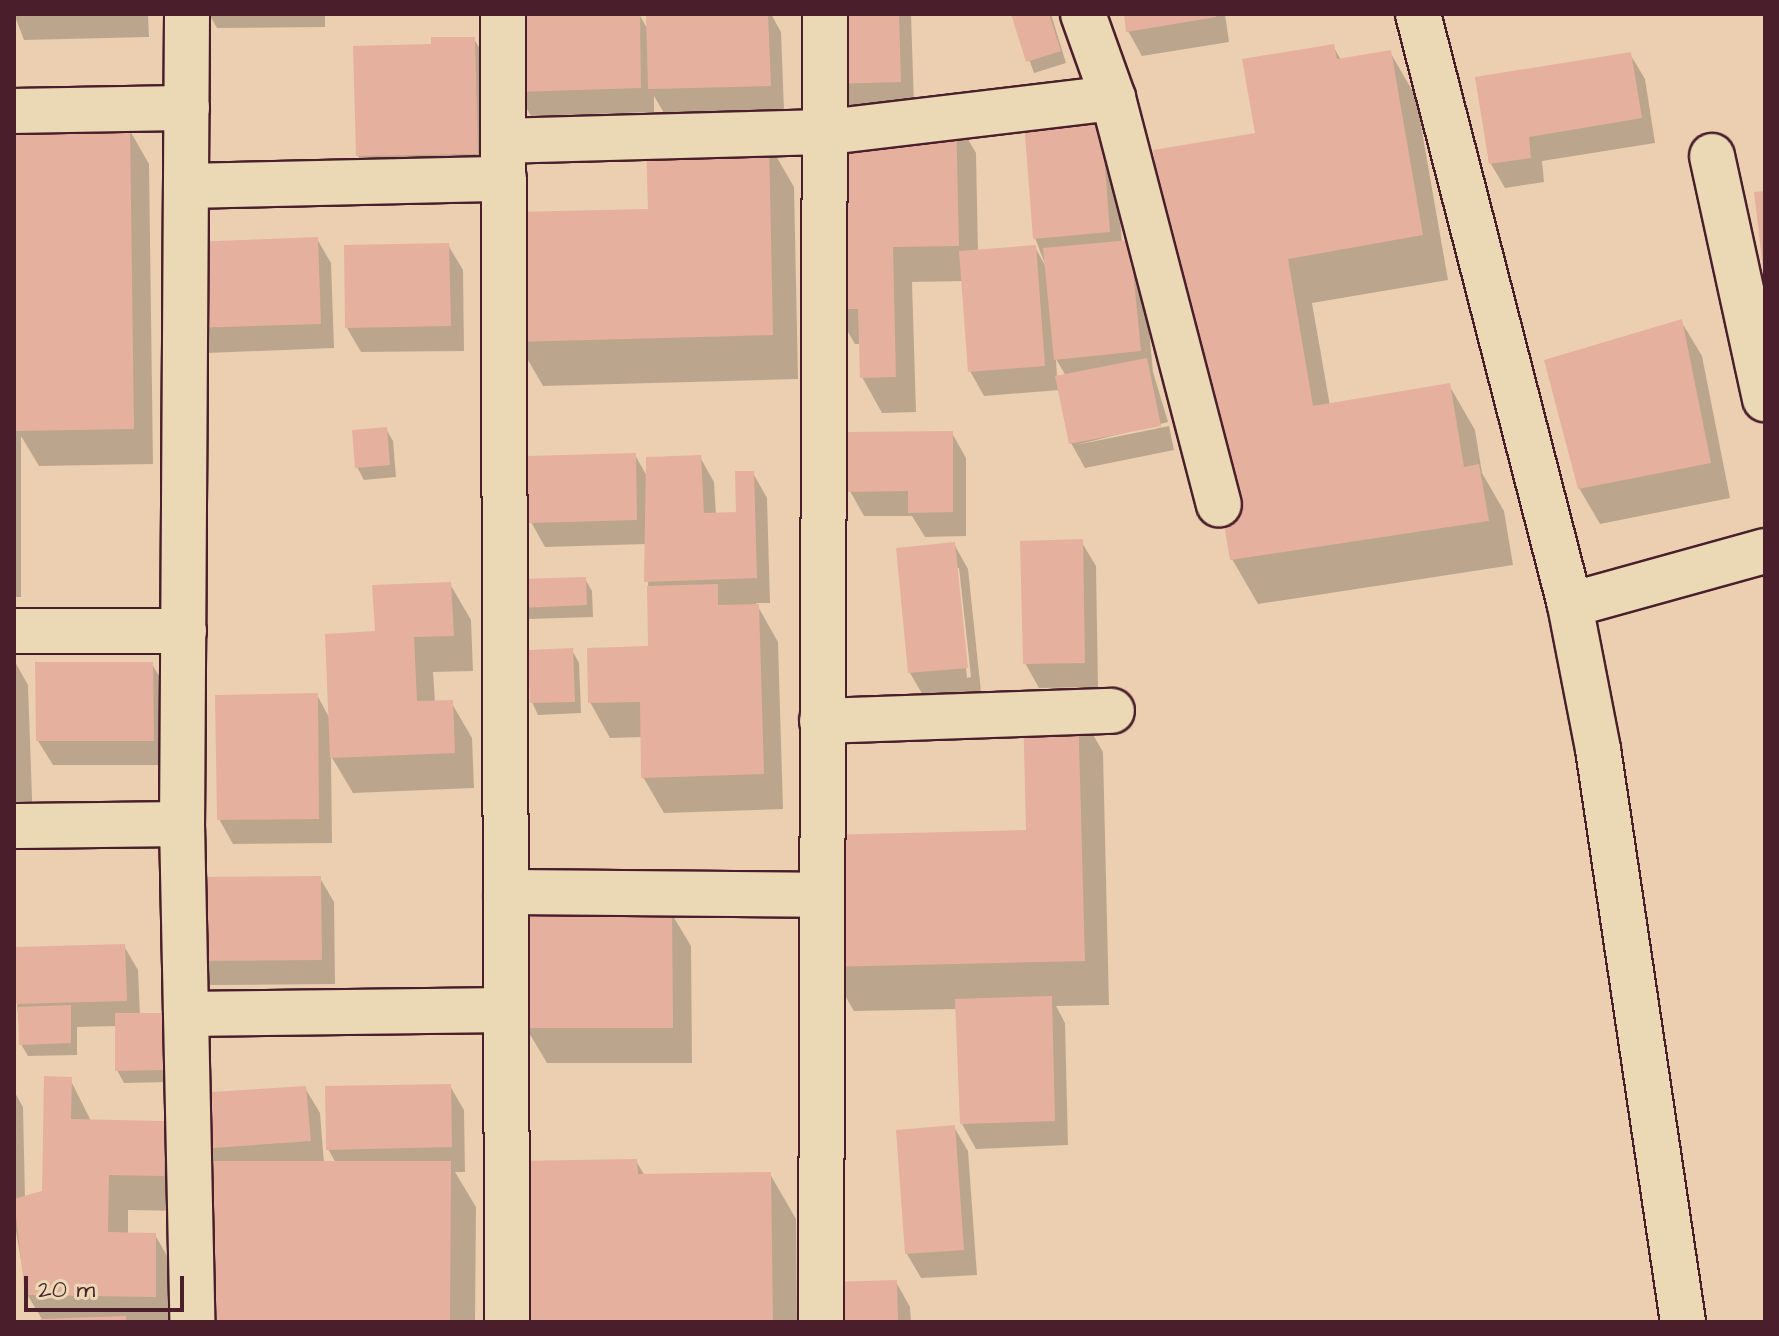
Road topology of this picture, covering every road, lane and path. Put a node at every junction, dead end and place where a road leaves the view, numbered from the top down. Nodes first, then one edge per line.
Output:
1 (187, 14) edge
2 (503, 14) edge
3 (825, 14) edge
4 (1083, 14) edge
5 (1418, 14) edge
6 (1113, 98) junction
7 (187, 108) junction
8 (14, 111) edge
9 (828, 132) junction
10 (1712, 156) dead end
11 (504, 160) junction
12 (187, 186) junction
13 (1765, 399) edge
14 (1219, 504) dead end
15 (1765, 551) edge
16 (1570, 605) junction
17 (14, 631) edge
18 (184, 631) junction
19 (1112, 711) dead end
20 (822, 721) junction
21 (182, 824) junction
22 (14, 826) edge
23 (506, 892) junction
24 (822, 895) junction
25 (506, 1010) junction
26 (186, 1014) junction
27 (192, 1322) edge
28 (507, 1322) edge
29 (821, 1322) edge
30 (1683, 1322) edge

1 - 7 street
2 - 11 street
3 - 9 street
4 - 6 street
5 - 16 street
6 - 9 street
6 - 14 street
7 - 8 street
7 - 12 street
9 - 11 street
9 - 20 street
10 - 13 street
11 - 12 street
11 - 23 street
12 - 18 street
15 - 16 street
16 - 30 street
17 - 18 street
18 - 21 street
19 - 20 street
20 - 24 street
21 - 22 street
21 - 26 street
23 - 24 street
23 - 25 street
24 - 29 street
25 - 26 street
25 - 28 street
26 - 27 street

